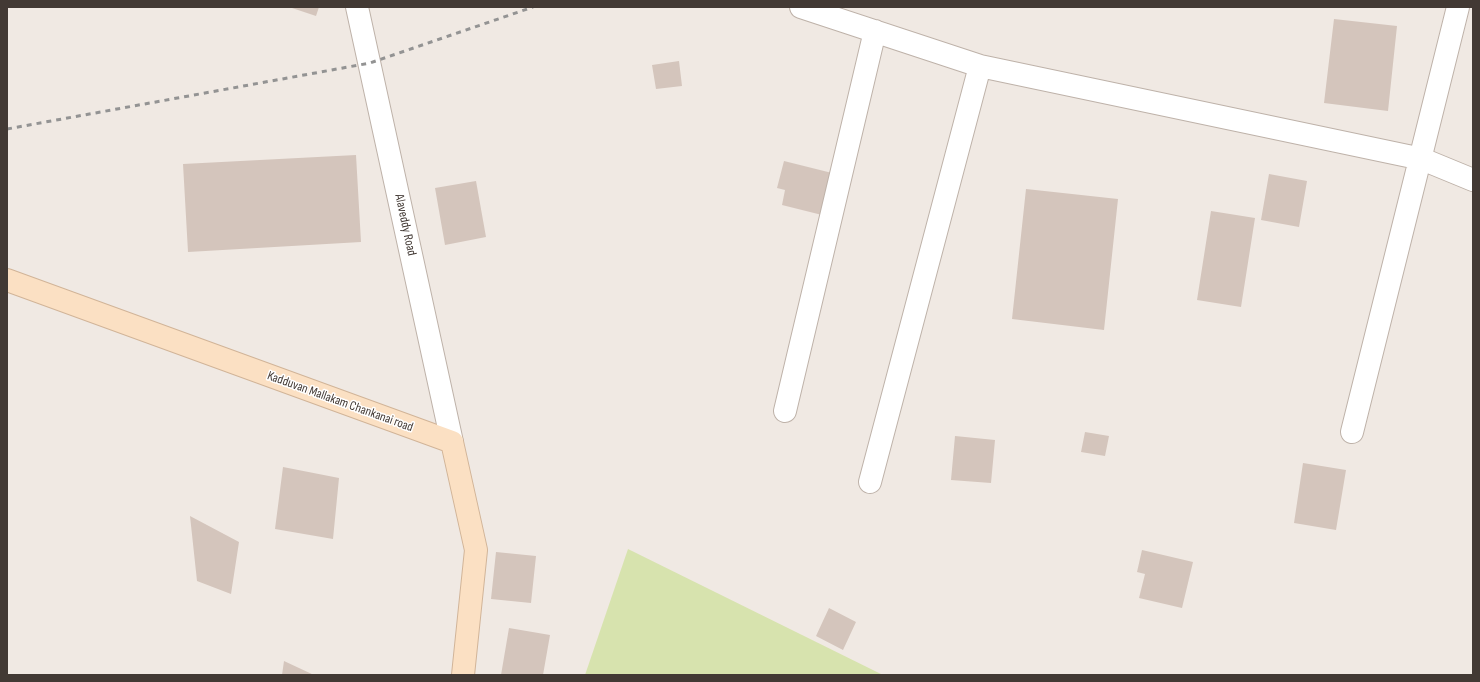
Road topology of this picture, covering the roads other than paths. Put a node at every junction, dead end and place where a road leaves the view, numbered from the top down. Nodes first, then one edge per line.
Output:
1 (357, 7) edge
2 (801, 7) edge
3 (1458, 7) edge
4 (875, 31) junction
5 (980, 66) junction
6 (1422, 159) junction
7 (1473, 180) edge
8 (7, 280) edge
9 (786, 411) dead end
10 (1352, 432) dead end
11 (452, 442) junction
12 (870, 482) dead end
13 (463, 675) edge

1 - 11 street, Alaveddy Road
2 - 4 street
3 - 6 street
4 - 5 street
4 - 9 street
5 - 6 street
5 - 12 street
6 - 7 street
6 - 10 street
8 - 11 main road, Kadduvan Mallakam Chankanai road
11 - 13 main road

